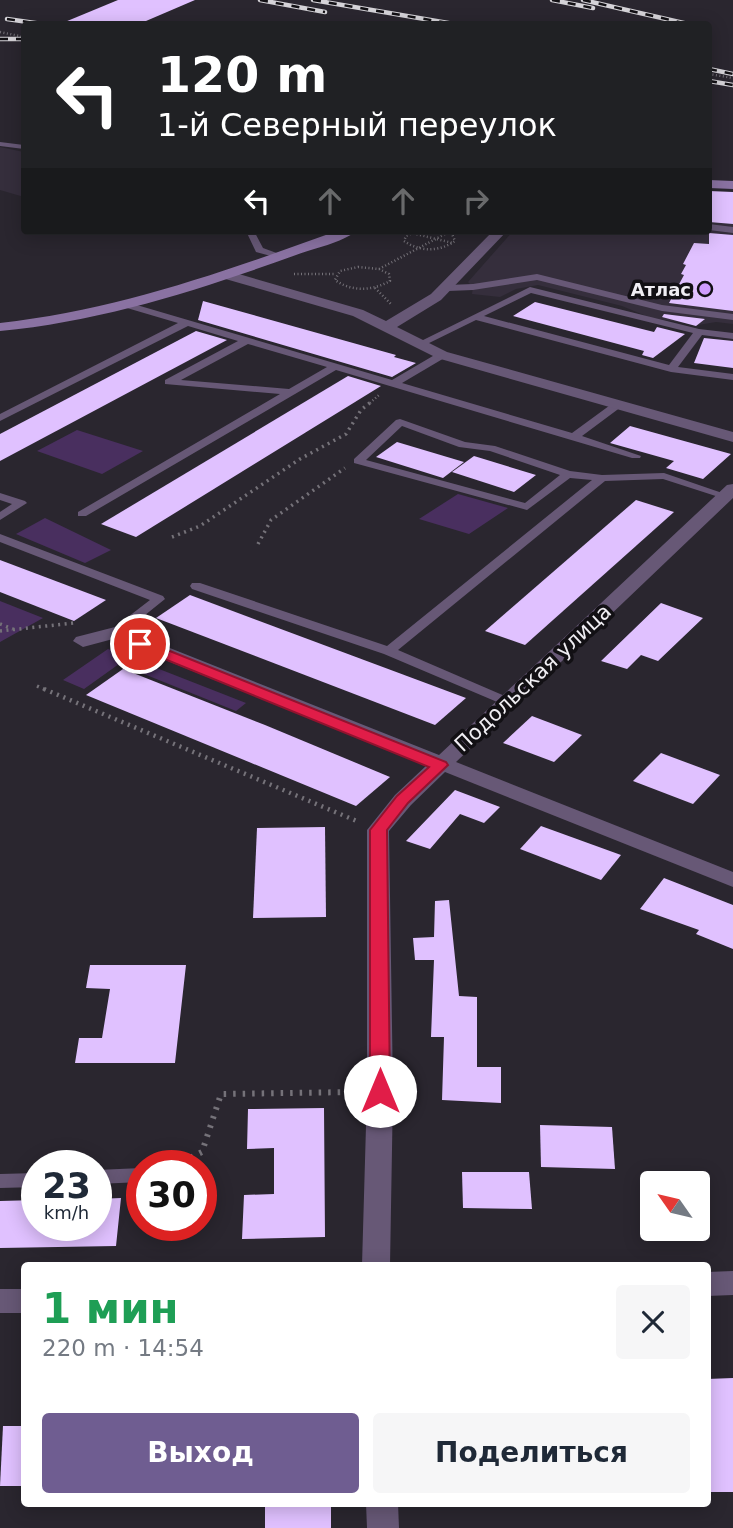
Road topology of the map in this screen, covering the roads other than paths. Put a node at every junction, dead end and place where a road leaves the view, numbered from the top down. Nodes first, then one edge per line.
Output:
1 (0, 144) edge
2 (21, 147) edge
3 (712, 184) edge
4 (733, 185) edge
5 (712, 227) edge
6 (733, 230) edge
7 (252, 235) edge
8 (338, 235) edge
9 (496, 235) edge
10 (279, 257) junction
11 (227, 275) junction
12 (448, 288) junction
13 (131, 306) junction
14 (475, 317) junction
15 (733, 317) edge
16 (186, 323) junction
17 (388, 326) junction
18 (0, 327) edge
19 (699, 332) junction
20 (733, 336) edge
21 (246, 341) junction
22 (420, 344) junction
23 (442, 355) junction
24 (334, 367) junction
25 (671, 369) junction
26 (733, 377) edge
27 (395, 383) junction
28 (291, 393) junction
29 (617, 405) junction
30 (0, 418) edge
31 (574, 437) junction
32 (733, 437) edge
33 (636, 456) dead end
34 (568, 474) junction
35 (602, 478) junction
36 (729, 492) edge
37 (0, 496) edge
38 (82, 514) dead end
39 (0, 517) edge
40 (0, 537) edge
41 (196, 586) dead end
42 (83, 631) road end
43 (115, 634) junction
44 (389, 651) junction
45 (509, 703) junction
46 (440, 765) junction
47 (733, 880) edge
48 (21, 1180) edge
49 (0, 1181) edge
50 (376, 1262) edge
51 (733, 1283) edge
52 (711, 1284) edge
53 (0, 1301) edge
54 (21, 1301) edge
55 (382, 1507) edge
56 (383, 1528) edge

1 - 2 lane
3 - 4 main road
5 - 6 lane
7 - 10 lane
8 - 10 main road
9 - 12 street
10 - 11 main road
11 - 13 main road
11 - 17 street
12 - 15 lane
12 - 17 street
13 - 16 lane
13 - 18 main road
14 - 19 lane
14 - 22 lane
14 - 25 lane
16 - 21 lane
16 - 30 lane
17 - 22 street
19 - 20 lane
19 - 25 lane
21 - 24 lane
21 - 28 lane
22 - 23 street
23 - 27 lane
23 - 29 street
24 - 27 lane
24 - 28 lane
25 - 26 lane
27 - 31 lane
28 - 38 lane
29 - 31 lane
29 - 32 street
31 - 33 lane
34 - 34 lane
34 - 35 lane
35 - 36 lane
35 - 44 lane
36 - 45 street, Подольская улица
37 - 39 lane
40 - 43 lane
41 - 44 lane
42 - 43 street
43 - 46 street
44 - 45 lane
45 - 46 street, Подольская улица
46 - 47 street
46 - 50 street, Подольская улица
48 - 49 lane
51 - 52 street
53 - 54 street
55 - 56 street

